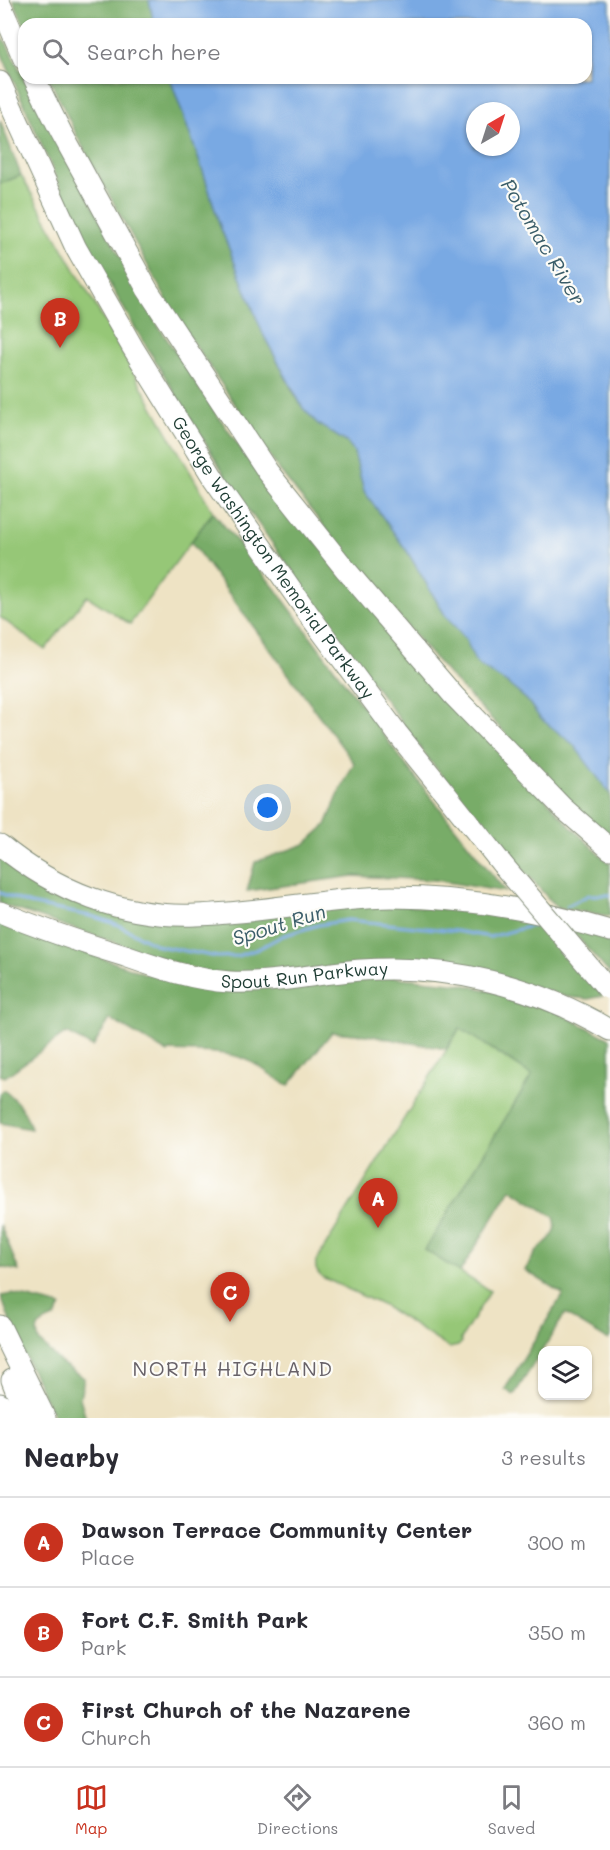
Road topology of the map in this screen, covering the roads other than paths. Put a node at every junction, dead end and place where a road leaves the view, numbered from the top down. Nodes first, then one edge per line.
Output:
1 (0, 4) edge
2 (18, 45) edge
3 (0, 82) edge
4 (37, 84) edge
5 (0, 845) edge
6 (610, 849) edge
7 (0, 912) edge
8 (610, 931) edge
9 (608, 990) edge
10 (610, 1030) edge
11 (0, 1326) edge
12 (0, 1346) edge
13 (0, 1404) edge
14 (6, 1418) edge
15 (27, 1418) edge
16 (45, 1418) edge

1 - 2 highway
3 - 9 highway, George Washington Memorial Parkway, bridge
4 - 6 highway
5 - 8 highway
7 - 10 highway, Spout Run Parkway
11 - 16 highway
12 - 15 highway
13 - 14 highway

